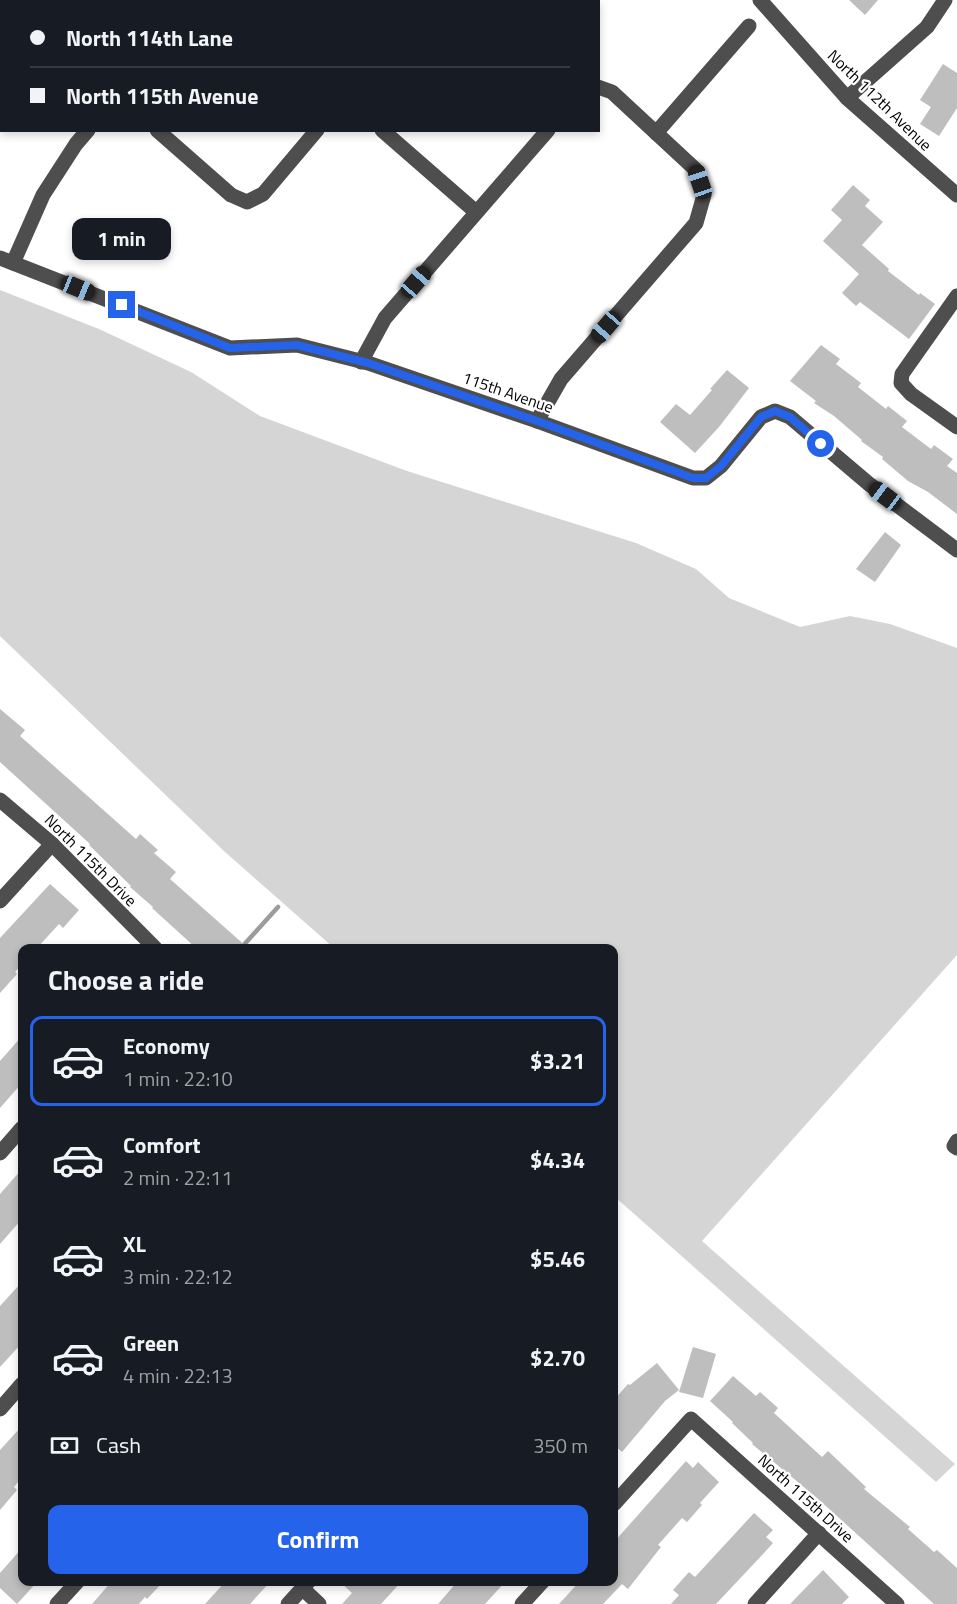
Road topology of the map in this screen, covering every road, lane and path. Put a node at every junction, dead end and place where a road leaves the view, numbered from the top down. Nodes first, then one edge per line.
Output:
1 (760, 0) edge
2 (945, 0) edge
3 (749, 26) dead end
4 (600, 88) edge
5 (847, 98) junction
6 (86, 132) edge
7 (159, 132) edge
8 (315, 132) edge
9 (384, 132) edge
10 (546, 132) edge
11 (656, 133) junction
12 (957, 195) edge
13 (476, 212) junction
14 (7, 260) edge
15 (957, 296) edge
16 (361, 362) junction
17 (537, 421) junction
18 (957, 427) edge
19 (957, 550) edge
20 (0, 800) edge
21 (52, 844) junction
22 (0, 901) edge
23 (151, 944) edge
24 (18, 1133) edge
25 (957, 1141) edge
26 (957, 1148) edge
27 (0, 1153) edge
28 (18, 1389) edge
29 (0, 1409) edge
30 (618, 1500) edge
31 (819, 1533) junction
32 (73, 1586) edge
33 (305, 1586) edge
34 (307, 1586) edge
35 (538, 1586) edge
36 (57, 1604) edge
37 (288, 1604) edge
38 (319, 1604) edge
39 (522, 1604) edge
40 (755, 1604) edge
41 (897, 1604) edge

1 - 5 street, North 112th Avenue
2 - 5 street
3 - 11 street
4 - 11 street
5 - 12 street, North 112th Avenue
6 - 14 street
7 - 8 street
9 - 13 street
10 - 13 street
11 - 17 street
13 - 16 street
14 - 16 street, 115th Avenue
15 - 18 street
16 - 17 street, 115th Avenue
17 - 19 street, 115th Avenue
20 - 21 street, North 115th Drive
21 - 22 street
21 - 23 street, North 115th Drive
24 - 27 street
25 - 26 street
28 - 29 street
30 - 31 street, North 115th Drive
31 - 40 street
31 - 41 street, North 115th Drive
32 - 36 street
33 - 37 street
34 - 38 street
35 - 39 street

